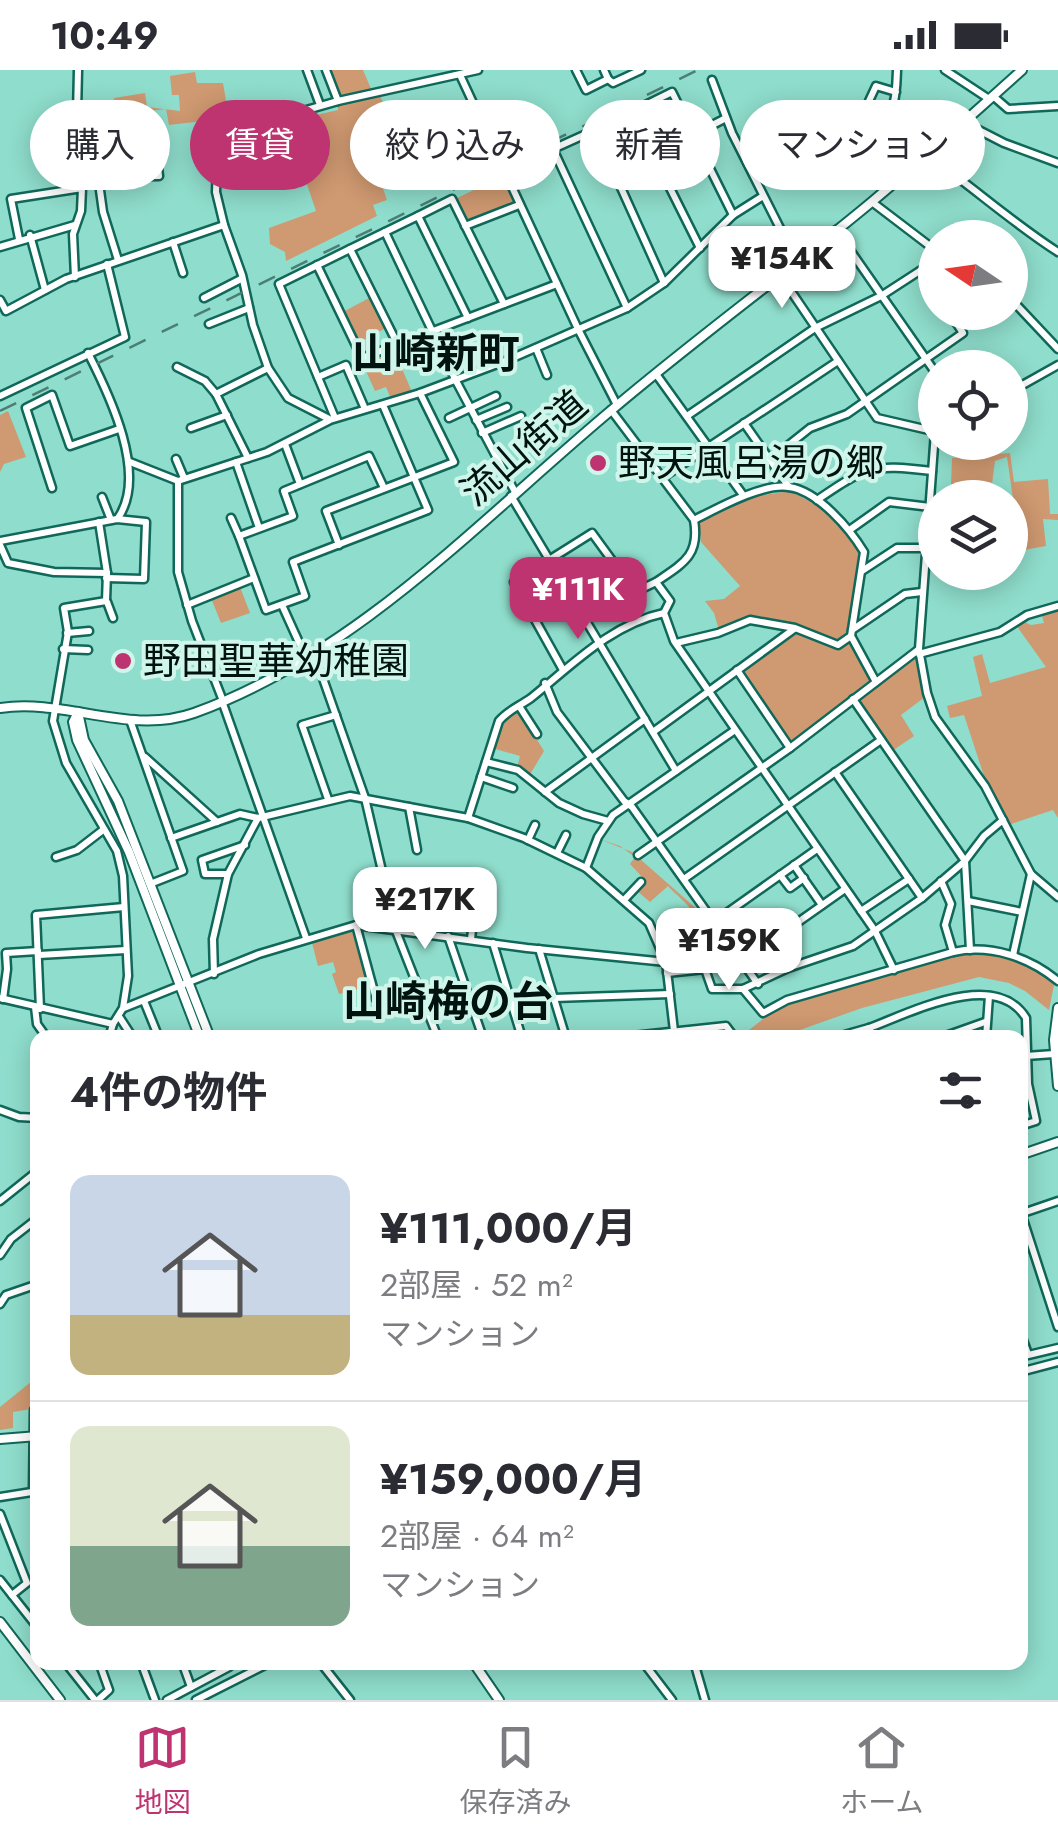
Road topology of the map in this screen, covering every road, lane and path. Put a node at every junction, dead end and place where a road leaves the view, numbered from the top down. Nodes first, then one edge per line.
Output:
1 (78, 70) edge
2 (306, 70) edge
3 (326, 70) edge
4 (576, 70) edge
5 (604, 70) edge
6 (640, 70) edge
7 (897, 70) edge
8 (944, 70) edge
9 (1022, 70) edge
10 (472, 71) edge
11 (460, 74) junction
12 (608, 79) junction
13 (712, 80) dead end
14 (896, 92) junction
15 (991, 98) junction
16 (77, 100) edge
17 (318, 100) edge
18 (338, 100) junction
19 (656, 100) edge
20 (676, 100) edge
21 (330, 102) edge
22 (985, 103) edge
23 (1058, 106) edge
24 (726, 118) junction
25 (720, 121) edge
26 (985, 133) edge
27 (580, 137) edge
28 (1058, 163) edge
29 (720, 189) edge
30 (101, 190) edge
31 (217, 190) edge
32 (622, 190) edge
33 (671, 190) edge
34 (886, 190) edge
35 (977, 190) edge
36 (763, 196) junction
37 (872, 202) junction
38 (519, 205) junction
39 (733, 215) junction
40 (418, 216) junction
41 (74, 224) junction
42 (224, 226) junction
43 (466, 226) junction
44 (836, 230) junction
45 (384, 232) junction
46 (30, 235) junction
47 (918, 237) edge
48 (18, 239) junction
49 (173, 242) junction
50 (0, 246) edge
51 (700, 248) junction
52 (350, 249) junction
53 (1058, 252) edge
54 (118, 260) junction
55 (796, 260) junction
56 (107, 264) junction
57 (317, 265) junction
58 (918, 271) edge
59 (182, 273) dead end
60 (779, 274) junction
61 (75, 277) junction
62 (241, 279) junction
63 (664, 283) junction
64 (557, 284) junction
65 (45, 290) junction
66 (881, 296) junction
67 (204, 298) dead end
68 (0, 300) edge
69 (504, 304) junction
70 (249, 308) junction
71 (626, 308) junction
72 (3, 313) edge
73 (1028, 317) edge
74 (468, 318) junction
75 (209, 324) dead end
76 (815, 328) junction
77 (578, 329) junction
78 (961, 330) edge
79 (433, 332) junction
80 (398, 345) junction
81 (536, 348) junction
82 (1058, 349) edge
83 (919, 350) edge
84 (937, 350) edge
85 (88, 353) junction
86 (838, 361) junction
87 (918, 363) edge
88 (1058, 365) edge
89 (177, 367) dead end
90 (268, 368) junction
91 (547, 374) dead end
92 (656, 374) junction
93 (318, 377) junction
94 (455, 379) junction
95 (1028, 382) edge
96 (216, 394) junction
97 (420, 394) junction
98 (0, 396) edge
99 (496, 396) dead end
100 (864, 400) junction
101 (383, 405) junction
102 (507, 407) dead end
103 (470, 408) junction
104 (614, 408) junction
105 (366, 410) junction
106 (227, 415) junction
107 (520, 416) dead end
108 (687, 416) junction
109 (448, 418) dead end
110 (332, 419) junction
111 (476, 420) junction
112 (744, 422) junction
113 (918, 427) edge
114 (192, 428) dead end
115 (119, 429) junction
116 (482, 432) junction
117 (285, 444) junction
118 (709, 447) junction
119 (248, 458) junction
120 (176, 459) dead end
121 (771, 459) junction
122 (933, 460) edge
123 (130, 462) junction
124 (236, 462) junction
125 (932, 470) junction
126 (415, 476) junction
127 (662, 478) junction
128 (181, 480) junction
129 (931, 480) edge
130 (300, 484) junction
131 (789, 487) junction
132 (52, 488) dead end
133 (384, 488) junction
134 (513, 494) junction
135 (744, 495) junction
136 (102, 497) dead end
137 (817, 500) junction
138 (918, 506) edge
139 (231, 518) dead end
140 (114, 519) junction
141 (694, 520) junction
142 (100, 522) junction
143 (260, 528) junction
144 (851, 529) junction
145 (239, 536) junction
146 (0, 543) edge
147 (339, 545) junction
148 (918, 548) edge
149 (548, 558) junction
150 (861, 572) junction
151 (106, 576) junction
152 (623, 576) junction
153 (254, 578) junction
154 (656, 582) junction
155 (922, 592) joint
156 (106, 601) junction
157 (187, 604) junction
158 (282, 605) junction
159 (1058, 606) edge
160 (578, 608) junction
161 (664, 613) junction
162 (113, 618) dead end
163 (795, 628) junction
164 (89, 631) dead end
165 (851, 633) junction
166 (68, 634) junction
167 (600, 643) junction
168 (676, 643) junction
169 (63, 649) junction
170 (88, 650) dead end
171 (919, 652) junction
172 (310, 655) junction
173 (563, 670) junction
174 (737, 670) junction
175 (876, 682) junction
176 (545, 683) junction
177 (710, 692) junction
178 (852, 699) junction
179 (223, 701) junction
180 (518, 705) junction
181 (0, 708) edge
182 (54, 708) junction
183 (78, 712) junction
184 (336, 714) junction
185 (646, 719) junction
186 (130, 720) junction
187 (735, 730) junction
188 (653, 732) junction
189 (536, 734) dead end
190 (881, 740) junction
191 (790, 748) junction
192 (140, 753) junction
193 (592, 758) junction
194 (486, 762) junction
195 (762, 768) junction
196 (676, 771) junction
197 (161, 772) junction
198 (835, 772) junction
199 (481, 776) junction
200 (150, 777) junction
201 (513, 788) dead end
202 (545, 792) junction
203 (364, 798) junction
204 (328, 799) junction
205 (628, 804) junction
206 (408, 806) junction
207 (788, 806) junction
208 (261, 817) junction
209 (468, 818) junction
210 (608, 820) junction
211 (1003, 820) junction
212 (216, 822) junction
213 (535, 825) dead end
214 (103, 830) junction
215 (566, 835) dead end
216 (172, 838) junction
217 (528, 840) junction
218 (657, 842) junction
219 (246, 845) junction
220 (122, 849) junction
221 (817, 849) junction
222 (416, 850) dead end
223 (558, 853) junction
224 (638, 855) dead end
225 (56, 857) dead end
226 (965, 861) junction
227 (794, 865) junction
228 (586, 868) junction
229 (228, 874) junction
230 (1031, 874) junction
231 (780, 875) junction
232 (804, 878) junction
233 (684, 879) junction
234 (909, 879) junction
235 (941, 881) junction
236 (641, 882) dead end
237 (150, 884) junction
238 (477, 888) dead end
239 (845, 889) junction
240 (1058, 897) edge
241 (922, 898) junction
242 (624, 900) junction
243 (968, 901) junction
244 (822, 905) junction
245 (124, 908) junction
246 (860, 911) junction
247 (1022, 912) junction
248 (714, 922) junction
249 (356, 925) junction
250 (396, 931) junction
251 (875, 931) junction
252 (448, 936) junction
253 (306, 938) junction
254 (471, 938) junction
255 (493, 943) junction
256 (539, 949) junction
257 (126, 950) junction
258 (970, 950) junction
259 (953, 952) junction
260 (39, 953) junction
261 (1014, 955) junction
262 (666, 962) junction
263 (743, 962) junction
264 (720, 968) dead end
265 (894, 970) junction
266 (667, 973) junction
267 (214, 974) junction
268 (1058, 981) edge
269 (416, 983) junction
270 (758, 984) junction
271 (185, 986) junction
272 (743, 989) junction
273 (670, 994) junction
274 (989, 996) junction
275 (2, 998) edge
276 (554, 998) junction
277 (144, 1001) junction
278 (38, 1008) junction
279 (123, 1008) junction
280 (1058, 1008) edge
281 (116, 1021) junction
282 (985, 1022) junction
283 (869, 1028) joint
284 (41, 1030) edge
285 (112, 1030) edge
286 (126, 1030) edge
287 (156, 1030) edge
288 (198, 1030) edge
289 (206, 1030) edge
290 (435, 1030) edge
291 (480, 1030) edge
292 (520, 1030) edge
293 (564, 1030) edge
294 (674, 1030) edge
295 (684, 1030) edge
296 (729, 1030) edge
297 (862, 1030) edge
298 (962, 1030) edge
299 (986, 1030) edge
300 (1026, 1030) edge
301 (1054, 1054) junction
302 (1028, 1056) edge
303 (1058, 1086) edge
304 (1028, 1102) edge
305 (0, 1110) edge
306 (30, 1118) edge
307 (1028, 1124) edge
308 (1058, 1142) edge
309 (1028, 1152) edge
310 (30, 1178) edge
311 (0, 1201) edge
312 (1058, 1201) edge
313 (1028, 1211) edge
314 (30, 1224) edge
315 (1028, 1238) edge
316 (0, 1255) edge
317 (30, 1286) edge
318 (3, 1292) edge
319 (0, 1304) edge
320 (1058, 1327) edge
321 (1058, 1348) edge
322 (1028, 1355) edge
323 (1058, 1362) edge
324 (1028, 1370) edge
325 (30, 1436) edge
326 (0, 1439) edge
327 (30, 1491) edge
328 (0, 1497) edge
329 (0, 1514) edge
330 (0, 1580) edge
331 (12, 1595) junction
332 (30, 1617) edge
333 (0, 1622) edge
334 (30, 1661) edge
335 (37, 1670) edge
336 (72, 1670) edge
337 (101, 1670) edge
338 (143, 1670) edge
339 (185, 1670) edge
340 (223, 1670) edge
341 (255, 1670) edge
342 (326, 1670) edge
343 (478, 1670) edge
344 (649, 1670) edge
345 (696, 1670) edge
346 (192, 1687) junction
347 (60, 1700) edge
348 (97, 1700) edge
349 (155, 1700) edge
350 (166, 1700) edge
351 (196, 1700) edge
352 (350, 1700) edge
353 (499, 1700) edge
354 (672, 1700) edge
355 (705, 1700) edge

1 - 16 street
2 - 17 street
3 - 18 street
4 - 12 street
5 - 12 street
6 - 12 street
7 - 14 street
8 - 15 street
9 - 15 street, 流山街道
10 - 11 street
11 - 18 street
11 - 38 street
13 - 24 street
14 - 14 street
15 - 22 street, 流山街道
15 - 23 street
18 - 21 street
19 - 20 street
24 - 25 street
24 - 36 street
26 - 28 street
27 - 71 street
29 - 39 street
30 - 54 street
31 - 42 street
32 - 63 street
33 - 51 street
34 - 37 street, 流山街道
35 - 53 street
36 - 39 street
36 - 55 street
37 - 44 street, 流山街道
37 - 47 street
38 - 43 street
38 - 64 street
39 - 51 street
40 - 43 street
40 - 45 street
40 - 74 street
41 - 46 street
41 - 48 street
41 - 61 street
42 - 49 street
42 - 62 street
43 - 69 street
44 - 55 street, 流山街道
44 - 66 street
45 - 52 street
45 - 79 street
46 - 48 street
46 - 65 street
48 - 50 street
49 - 54 street
49 - 59 street
51 - 63 street
52 - 57 street
52 - 80 street
54 - 56 street
55 - 60 street, 流山街道
56 - 61 street
56 - 85 street
57 - 80 street
57 - 93 street
58 - 66 street
60 - 76 street
60 - 92 street, 流山街道
61 - 65 street
62 - 67 street
62 - 70 street
63 - 71 street
64 - 69 street
64 - 77 street
65 - 72 street
66 - 76 street
66 - 83 street
68 - 72 street
69 - 74 street
70 - 75 street
70 - 90 street
71 - 77 street
73 - 82 street
74 - 79 street
76 - 86 street
76 - 108 street
77 - 81 street
77 - 104 street
78 - 84 street
79 - 80 street
79 - 94 street
81 - 91 street
81 - 94 street
85 - 98 street
85 - 115 street
86 - 100 street
86 - 112 street
87 - 100 street
88 - 95 street
89 - 96 street
90 - 96 street
90 - 110 street
92 - 104 street, 流山街道
92 - 108 street
93 - 105 street
93 - 110 street
94 - 97 street
94 - 103 street
96 - 106 street
97 - 101 street
97 - 126 street
99 - 103 street
100 - 113 street
100 - 121 street
101 - 105 street
101 - 126 street
102 - 111 street
103 - 109 street
103 - 111 street
104 - 127 street
104 - 134 street, 流山街道
105 - 110 street
106 - 114 street
106 - 119 street
107 - 116 street
108 - 118 street
110 - 117 street
111 - 116 street
112 - 118 street
112 - 121 street
115 - 123 street
115 - 132 street
116 - 134 street
117 - 119 street
117 - 130 street
118 - 127 street
118 - 135 street
119 - 124 street
120 - 128 street
121 - 131 street
122 - 125 street
123 - 128 street
123 - 140 street
124 - 128 street
124 - 143 street
125 - 129 street
125 - 137 street
126 - 133 street
126 - 147 street
127 - 141 street
128 - 157 street
130 - 133 street
130 - 143 street
131 - 135 street
131 - 137 street
133 - 147 street
134 - 149 street
134 - 172 street, 流山街道
135 - 141 street
136 - 140 street
137 - 144 street
138 - 144 street
139 - 145 street
140 - 142 street
140 - 151 street
141 - 154 street
142 - 146 street
142 - 151 street
143 - 145 street
144 - 150 street
145 - 153 street
146 - 151 street
147 - 158 street
148 - 150 street
149 - 152 street
149 - 160 street
149 - 173 street
150 - 165 street
151 - 156 street
152 - 154 street
152 - 160 street
153 - 157 street
153 - 158 street
154 - 161 street
155 - 165 street
155 - 171 street
156 - 162 street
156 - 166 street
157 - 179 street
158 - 172 street
159 - 171 street
160 - 167 street
161 - 167 street
161 - 168 street
163 - 165 street
163 - 168 street
163 - 174 street
164 - 166 street
165 - 175 street
166 - 169 street
167 - 173 street
167 - 185 street
168 - 177 street
169 - 170 street
169 - 182 street
171 - 175 street
171 - 211 street
172 - 179 street, 流山街道
172 - 184 street
173 - 176 street
174 - 177 street
174 - 191 street
175 - 178 street
176 - 180 street
176 - 193 street
177 - 187 street
177 - 188 street
178 - 190 street
178 - 191 street
179 - 186 street, 流山街道
179 - 208 street
180 - 189 street
180 - 194 street
181 - 182 street, 流山街道
182 - 183 street, 流山街道
182 - 214 street
183 - 186 street, 流山街道
183 - 220 street
183 - 237 street
184 - 203 street
184 - 204 street
185 - 188 street
185 - 193 street
186 - 192 street
187 - 195 street
187 - 196 street
188 - 196 street
190 - 198 street
190 - 226 street
191 - 195 street
192 - 197 street
192 - 200 street
193 - 202 street
193 - 205 street
194 - 199 street
194 - 202 street
195 - 207 street
195 - 218 street
196 - 205 street
197 - 200 street
197 - 212 street
198 - 207 street
198 - 234 street
199 - 201 street
199 - 209 street
200 - 216 street
202 - 210 street
203 - 204 street
203 - 206 street
203 - 250 street
204 - 208 street
205 - 210 street
205 - 218 street
206 - 209 street
206 - 222 street
207 - 221 street
207 - 233 street
208 - 212 street
208 - 219 street
208 - 253 street
209 - 217 street
210 - 228 street
211 - 226 street
211 - 230 street
212 - 216 street
213 - 217 street
214 - 220 street
214 - 225 street
215 - 223 street
216 - 237 street
217 - 223 street
218 - 224 street
218 - 233 street
219 - 229 street
219 - 229 street
220 - 245 street
220 - 271 street
221 - 227 street
221 - 239 street
223 - 228 street
226 - 235 street
226 - 243 street
227 - 231 street
227 - 232 street
228 - 242 street
229 - 267 street
230 - 240 street
230 - 247 street
231 - 232 street
231 - 248 street
232 - 244 street
233 - 248 street
234 - 241 street
234 - 246 street
235 - 241 street
235 - 259 street
236 - 242 street
237 - 271 street
238 - 254 street
239 - 244 street
239 - 246 street
241 - 251 street
242 - 262 street
243 - 247 street
243 - 258 street
244 - 263 street
245 - 257 street
245 - 260 street
246 - 251 street
247 - 261 street
248 - 263 street
249 - 250 street
249 - 253 street
249 - 269 street
250 - 252 street
250 - 269 street
251 - 265 street
251 - 270 street
252 - 254 street
252 - 291 street
253 - 267 street
254 - 255 street
255 - 256 street
255 - 292 street
256 - 262 street
256 - 276 street
257 - 260 street
257 - 279 street
258 - 259 street
258 - 261 street
259 - 265 street
260 - 275 street
260 - 278 street
261 - 268 street
262 - 266 street
263 - 264 street
263 - 270 street
265 - 272 street
266 - 272 street
266 - 273 street
267 - 271 street
269 - 290 street
270 - 272 street
271 - 277 street
271 - 288 street
271 - 289 street
273 - 276 street
273 - 294 street
274 - 282 street
274 - 283 street
274 - 300 street
275 - 278 street
276 - 293 street
277 - 279 street
277 - 287 street
278 - 281 street
278 - 284 street
279 - 281 street
280 - 301 street
281 - 285 street
281 - 286 street
282 - 298 street
282 - 299 street
283 - 297 street
295 - 296 street
301 - 302 street
301 - 303 street
304 - 307 street
305 - 306 street
308 - 309 street
310 - 311 street
312 - 313 street
314 - 316 street
315 - 320 street
317 - 318 street
318 - 319 street
321 - 322 street
323 - 324 street
325 - 326 street
327 - 328 street
329 - 331 street
330 - 331 street
331 - 332 street
333 - 334 street
335 - 347 street
336 - 348 street
337 - 348 street
338 - 349 street
339 - 346 street
340 - 346 street
341 - 351 street
342 - 352 street
343 - 353 street
344 - 354 street
345 - 355 street
346 - 350 street

